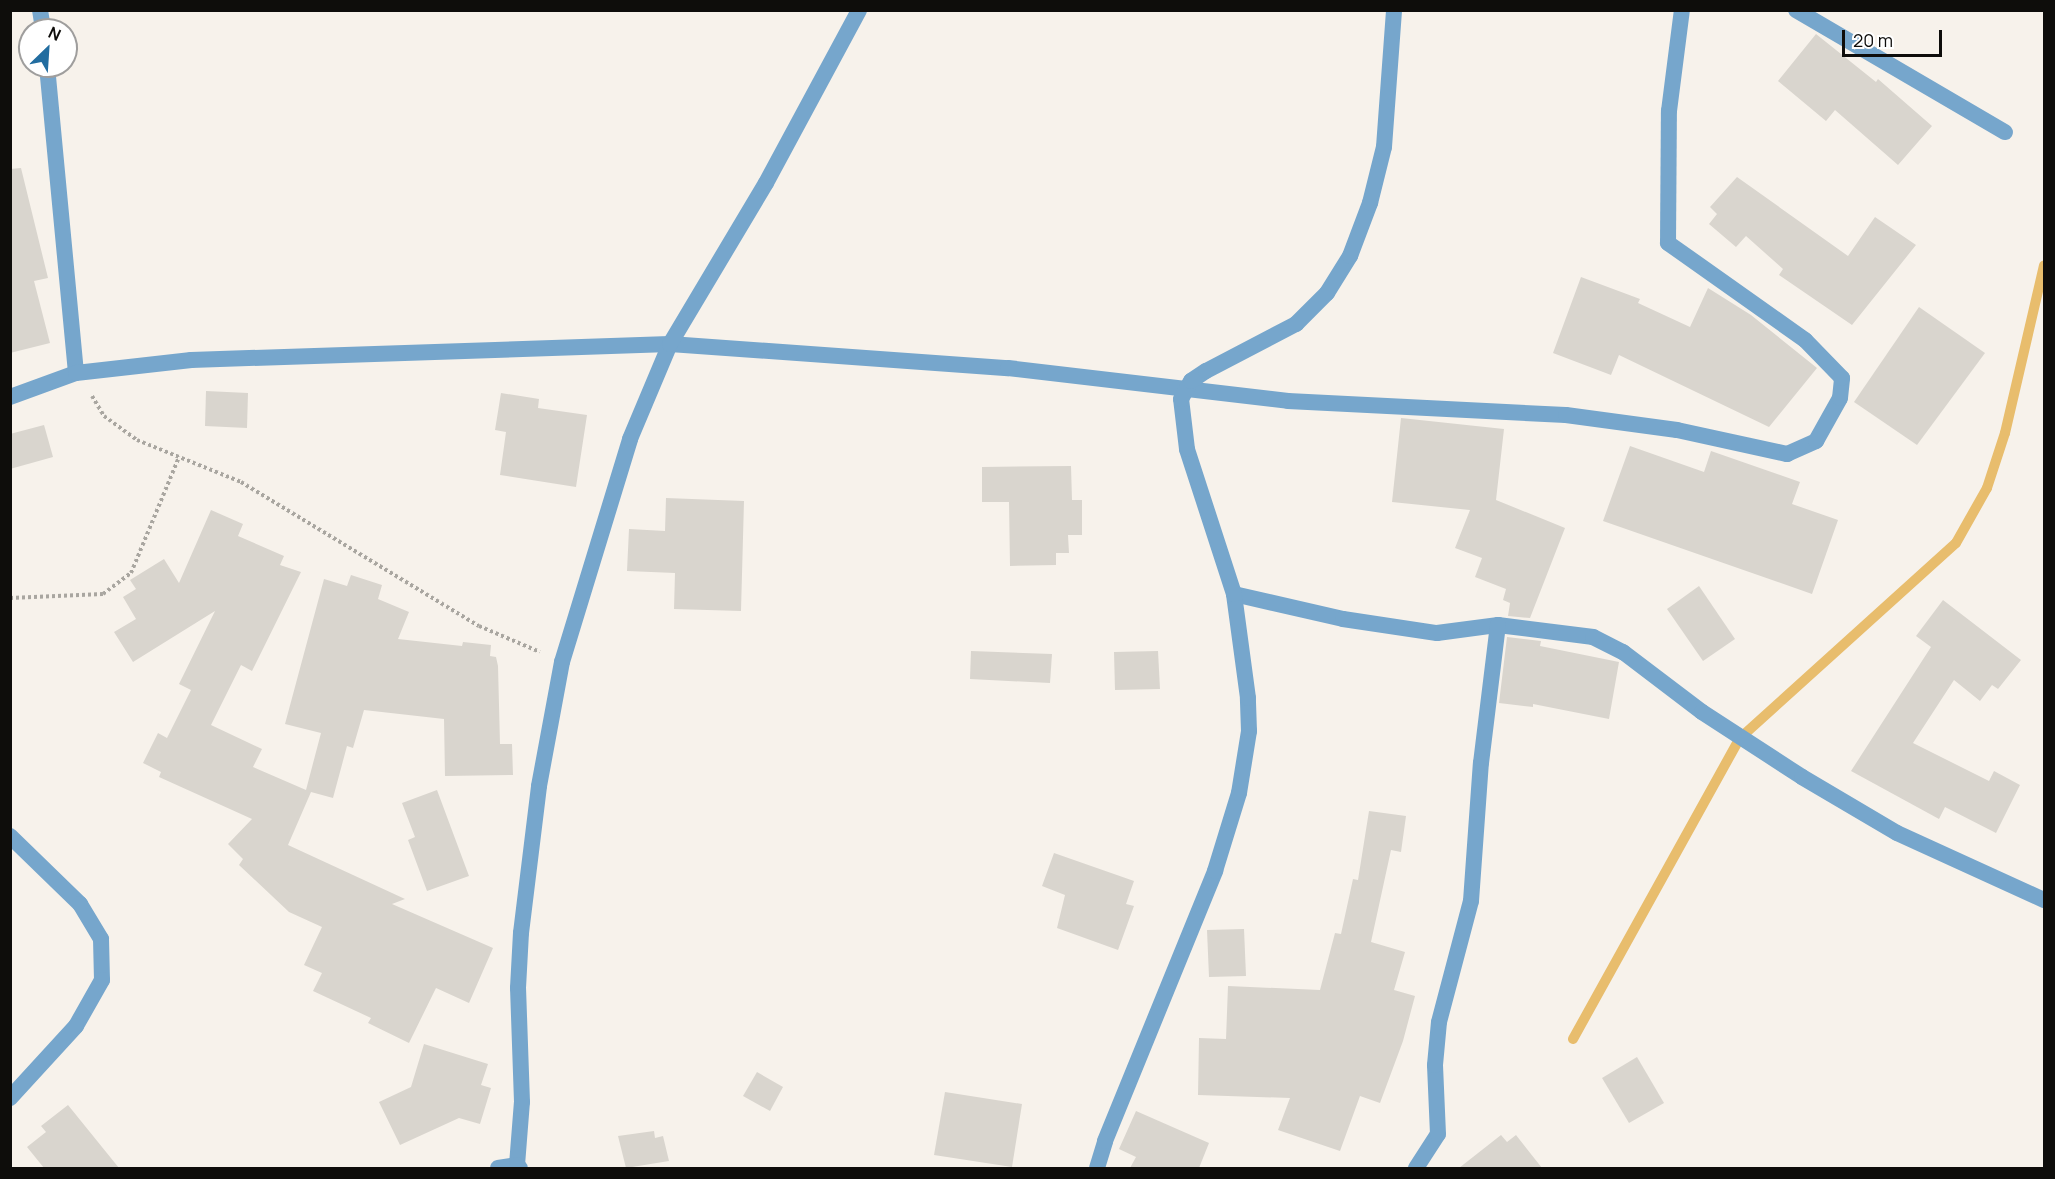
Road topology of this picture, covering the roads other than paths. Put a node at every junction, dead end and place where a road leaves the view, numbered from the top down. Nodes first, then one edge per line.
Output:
1 (859, 10) edge
2 (1394, 10) edge
3 (1682, 10) edge
4 (1796, 10) edge
5 (47, 78) edge
6 (2005, 132) dead end
7 (670, 344) junction
8 (76, 373) junction
9 (1184, 392) junction
10 (10, 397) edge
11 (1234, 594) junction
12 (1498, 625) junction
13 (10, 836) edge
14 (2044, 900) edge
15 (10, 1098) edge
16 (518, 1167) edge
17 (498, 1168) edge
18 (1097, 1168) edge
19 (1416, 1168) edge

1 - 7 street
2 - 9 street
3 - 9 street
4 - 6 street
5 - 8 street
7 - 8 street
7 - 9 street
7 - 16 street
8 - 10 street
9 - 11 street
11 - 12 street
11 - 18 street
12 - 14 street
12 - 19 street
13 - 15 street
16 - 17 street

